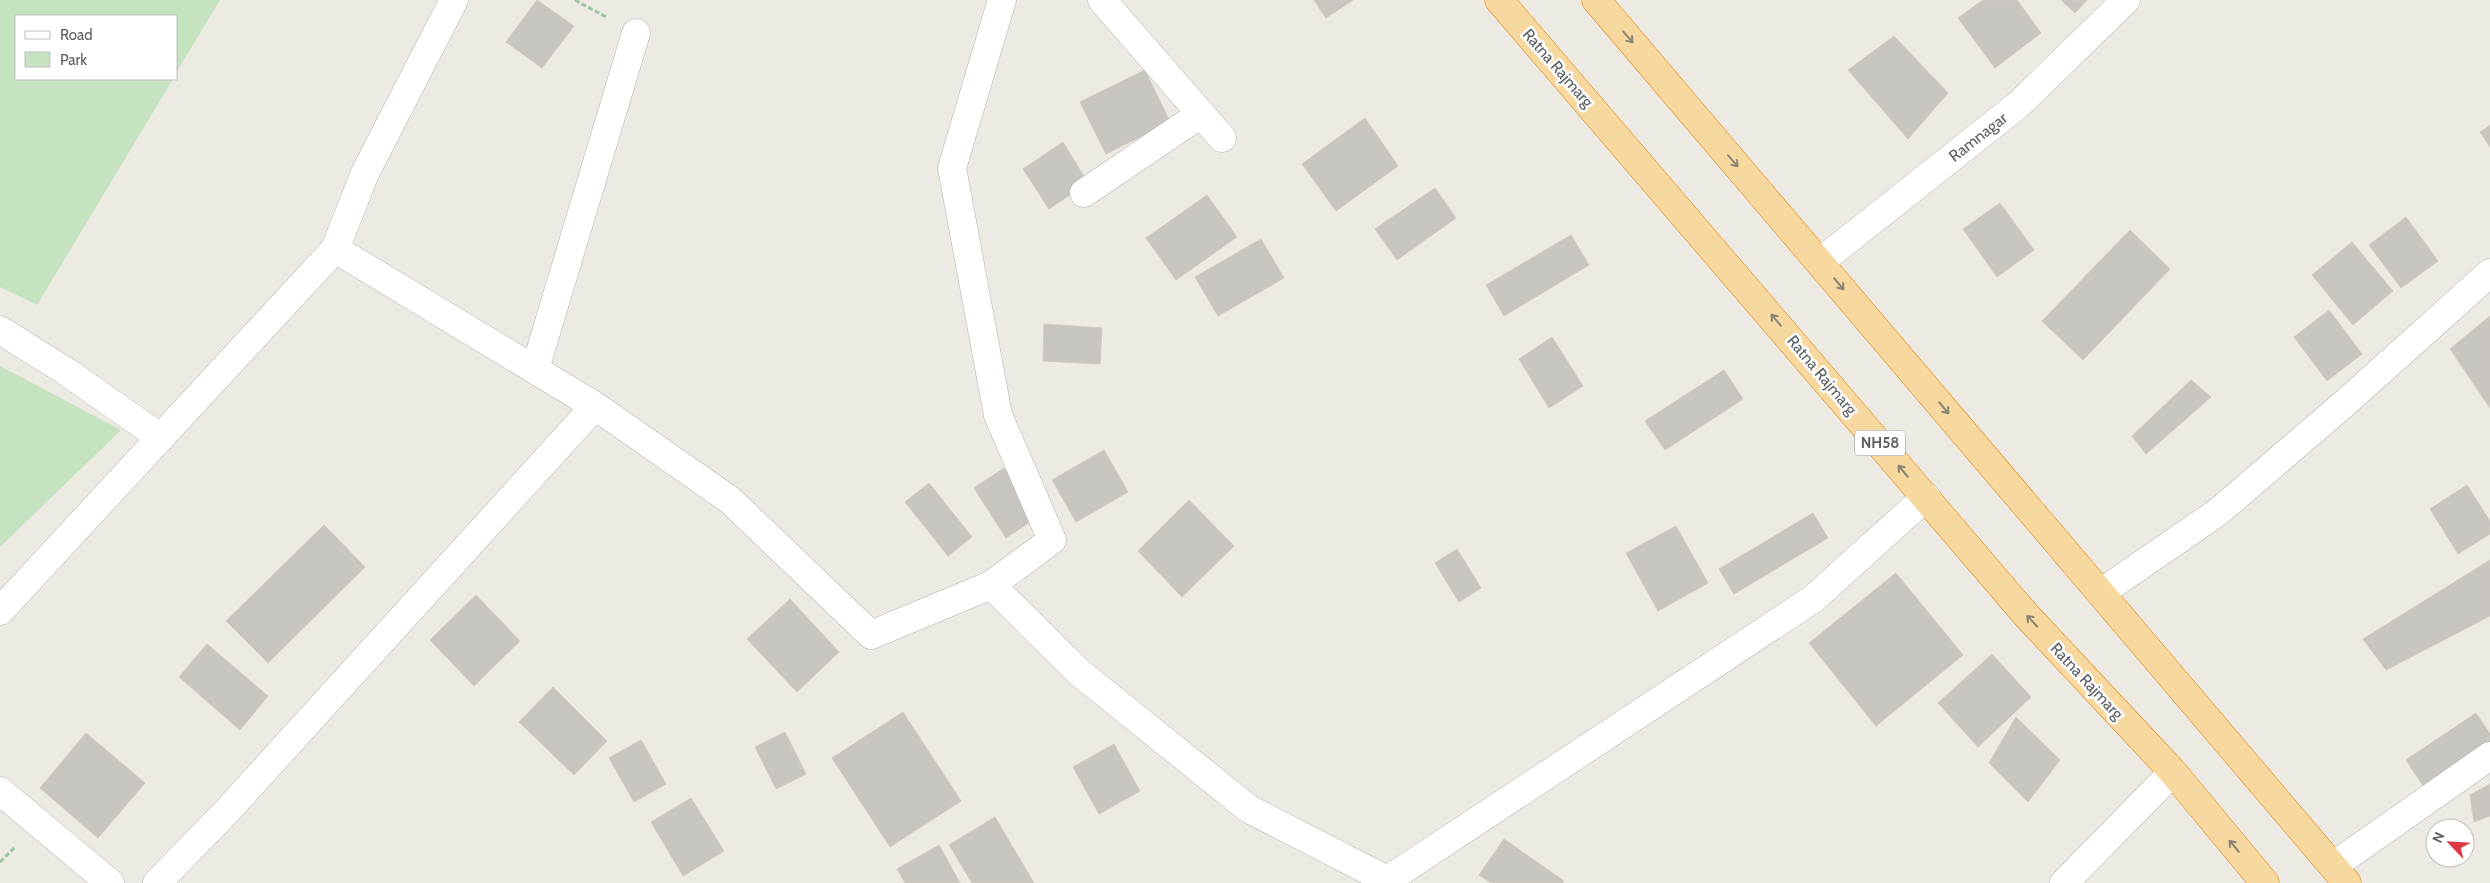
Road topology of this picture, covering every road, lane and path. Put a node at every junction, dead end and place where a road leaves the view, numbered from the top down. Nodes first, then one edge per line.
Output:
1 (454, 0) edge
2 (1002, 0) edge
3 (1102, 0) edge
4 (1499, 0) edge
5 (1596, 0) edge
6 (2126, 0) edge
7 (636, 33) dead end
8 (1201, 114) junction
9 (1222, 138) dead end
10 (1084, 193) dead end
11 (335, 249) junction
12 (1820, 262) junction
13 (2490, 272) edge
14 (0, 330) edge
15 (535, 369) junction
16 (595, 406) junction
17 (161, 438) junction
18 (1926, 497) junction
19 (990, 585) junction
20 (2102, 592) junction
21 (0, 612) edge
22 (2490, 756) edge
23 (2173, 772) junction
24 (0, 791) edge
25 (2340, 874) edge
26 (1386, 882) edge
27 (110, 883) edge
28 (156, 883) edge
29 (2064, 883) edge
30 (2265, 883) edge

1 - 11 street
2 - 19 street
3 - 8 street
18 -> 4 highway, Ratna Rajmarg / NH58
5 -> 12 highway
6 - 12 street, Ramnagar
7 - 15 street
8 - 9 street
8 - 10 street
11 - 15 street
11 - 17 street
12 -> 20 highway
13 - 20 street
14 - 17 street
15 - 16 street
16 - 19 street
16 - 28 street
17 - 21 street
23 -> 18 highway, Ratna Rajmarg / NH58
18 - 26 street
19 - 26 street
20 - 25 highway
22 - 25 street
23 - 29 street
30 -> 23 highway, Ratna Rajmarg / NH58
24 - 27 street

